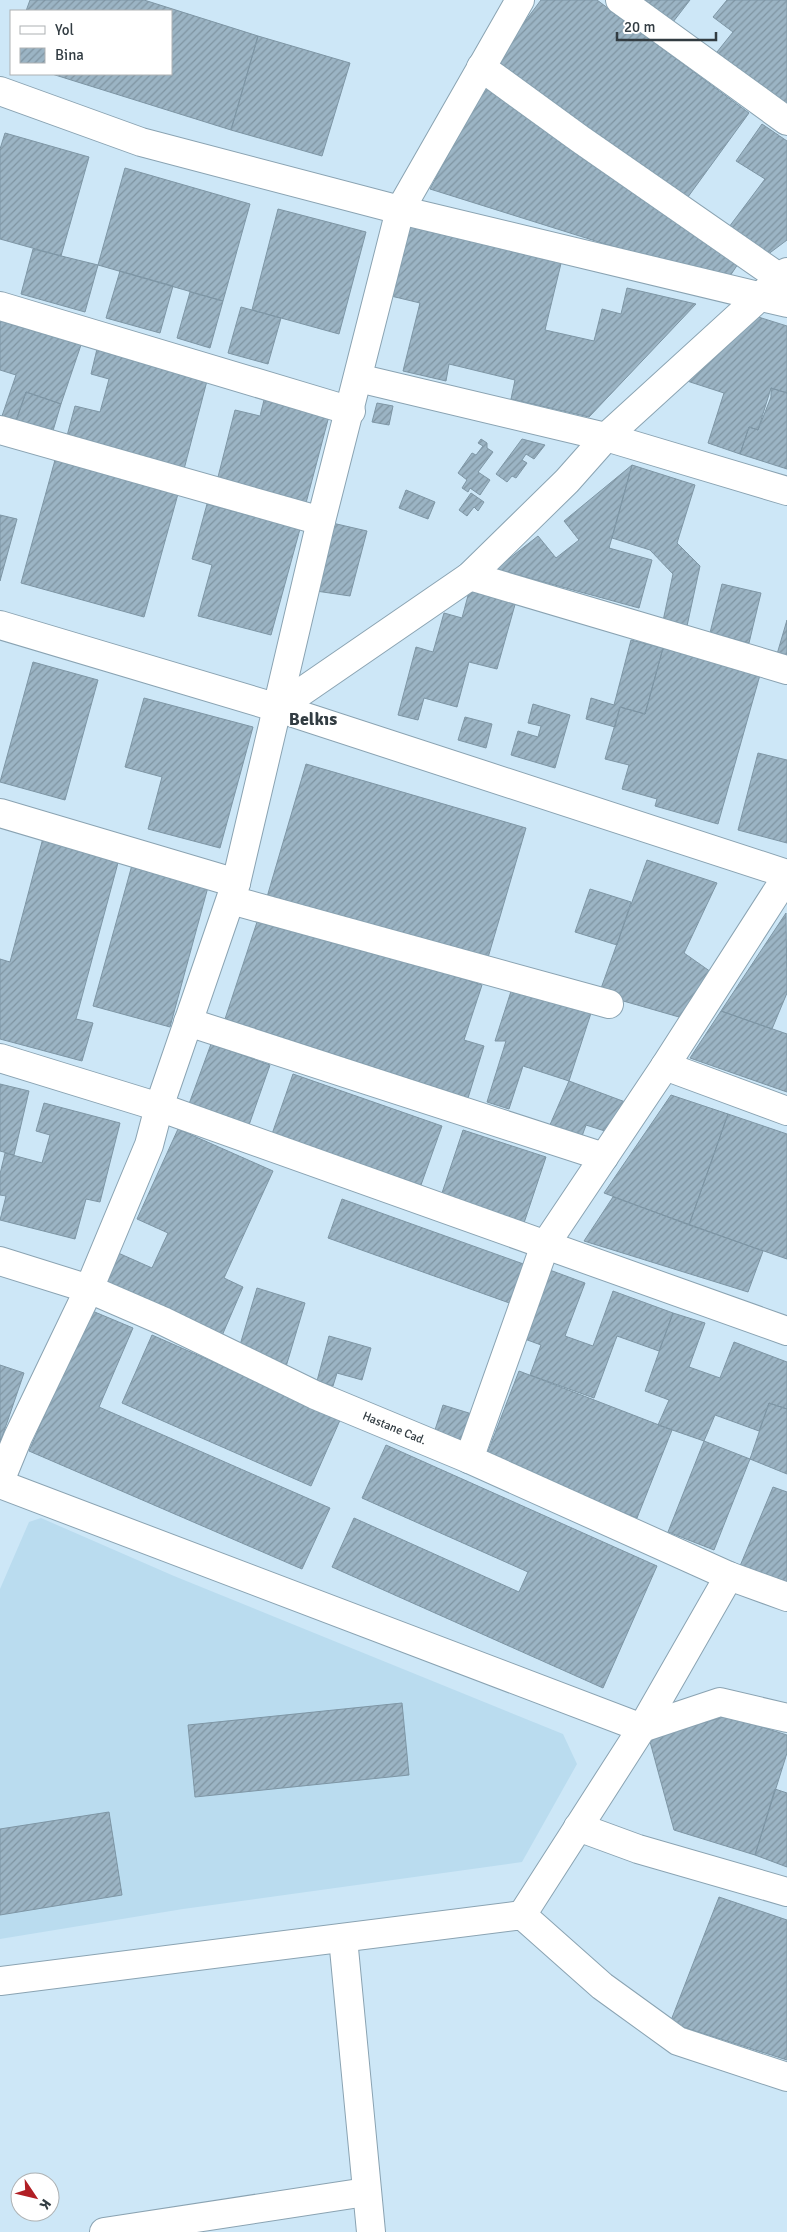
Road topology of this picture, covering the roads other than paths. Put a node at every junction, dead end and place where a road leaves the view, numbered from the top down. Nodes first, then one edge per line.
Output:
1 (520, 0) edge
2 (620, 0) edge
3 (481, 67) junction
4 (0, 91) edge
5 (787, 121) edge
6 (400, 210) junction
7 (783, 275) edge
8 (760, 296) junction
9 (787, 304) edge
10 (0, 306) edge
11 (358, 378) junction
12 (350, 411) junction
13 (0, 430) edge
14 (606, 437) junction
15 (787, 491) edge
16 (321, 522) junction
17 (470, 576) junction
18 (0, 625) edge
19 (787, 670) edge
20 (278, 708) junction
21 (0, 814) edge
22 (787, 875) edge
23 (234, 891) junction
24 (609, 1004) dead end
25 (188, 1022) junction
26 (0, 1058) edge
27 (665, 1066) junction
28 (159, 1107) junction
29 (787, 1111) edge
30 (604, 1157) junction
31 (545, 1245) junction
32 (0, 1261) edge
33 (89, 1289) junction
34 (787, 1331) edge
35 (469, 1459) junction
36 (0, 1483) edge
37 (729, 1576) junction
38 (787, 1597) edge
39 (787, 1718) edge
40 (642, 1728) junction
41 (578, 1827) junction
42 (787, 1892) edge
43 (522, 1915) junction
44 (344, 1938) junction
45 (0, 1981) edge
46 (787, 2077) edge
47 (366, 2192) junction
48 (104, 2232) edge
49 (371, 2232) edge

1 - 3 street
2 - 5 street
3 - 6 street
3 - 7 street
4 - 6 street
6 - 8 street
6 - 11 street
7 - 8 street
8 - 9 street
8 - 14 street
10 - 12 street
11 - 12 street
11 - 14 street
12 - 16 street
13 - 16 street
14 - 15 street
14 - 17 street
16 - 20 street
17 - 19 street
17 - 20 street
18 - 20 street
20 - 22 street
20 - 23 street
21 - 23 street
22 - 27 street
23 - 24 street
23 - 25 street
25 - 28 street
25 - 30 street
26 - 28 street
27 - 29 street
27 - 30 street
28 - 31 street
28 - 33 street
30 - 31 street
31 - 34 street
31 - 35 street
32 - 33 street, Hastane Cad.
33 - 35 street, Hastane Cad.
33 - 36 street
35 - 37 street, Hastane Cad.
36 - 40 street
37 - 38 street, Hastane Cad.
37 - 40 street
39 - 40 street
40 - 41 street
41 - 42 street
41 - 43 street
43 - 44 street
43 - 46 street
44 - 45 street
44 - 47 street
47 - 48 street
47 - 49 street

